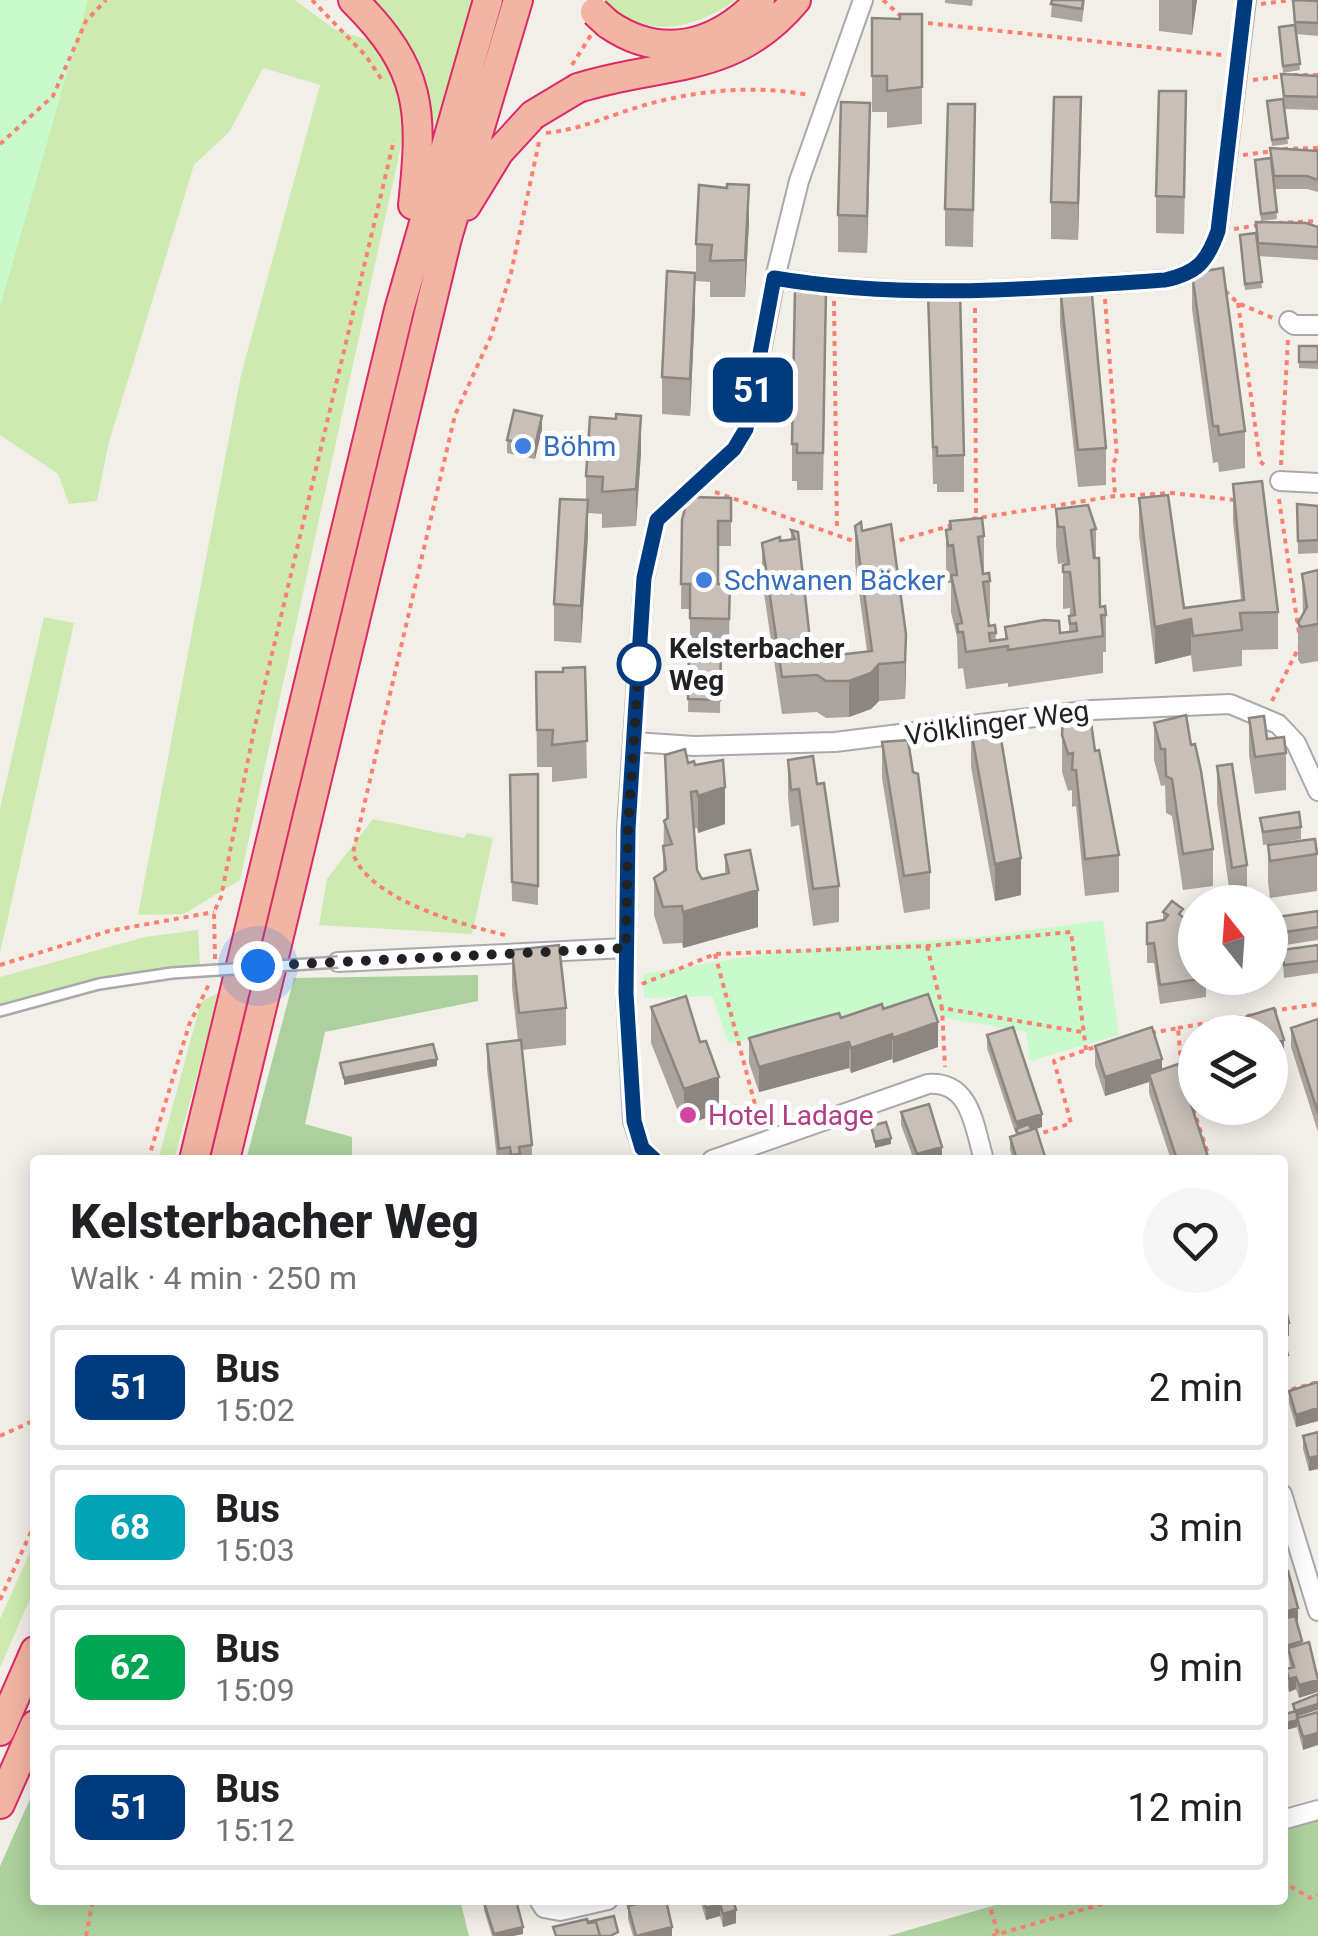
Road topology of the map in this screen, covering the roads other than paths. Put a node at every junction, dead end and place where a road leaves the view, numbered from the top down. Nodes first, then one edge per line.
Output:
1 (353, 0) edge
2 (488, 0) edge
3 (518, 0) edge
4 (760, 0) edge
5 (796, 0) edge
6 (863, 0) edge
7 (1245, 3) edge
8 (596, 12) edge
9 (447, 238) junction
10 (774, 278) junction
11 (399, 310) junction
12 (1288, 321) dead end
13 (1318, 325) edge
14 (1318, 483) edge
15 (1280, 489) road end
16 (634, 742) junction
17 (1318, 791) edge
18 (626, 948) junction
19 (338, 962) joint
20 (0, 1010) edge
21 (195, 1155) edge
22 (226, 1155) edge
23 (650, 1155) edge
24 (726, 1155) edge
25 (982, 1155) edge
26 (1288, 1514) edge
27 (1318, 1611) edge
28 (30, 1662) edge
29 (0, 1731) edge
30 (30, 1736) edge
31 (0, 1804) edge
32 (1318, 1810) edge
33 (1288, 1818) edge
34 (542, 1905) edge
35 (588, 1905) edge

1 - 11 highway
2 - 11 highway
3 - 9 highway
4 - 8 highway
5 - 9 highway, bridge
6 - 10 street
7 - 10 street
9 - 22 highway
10 - 16 street
11 - 21 highway
12 - 13 street
14 - 15 street
16 - 17 street, Völklinger Weg
16 - 18 street
18 - 19 street
18 - 23 street
19 - 20 lane, bridge
24 - 25 street
26 - 27 street
28 - 29 highway
30 - 31 highway
32 - 33 street
34 - 35 street

